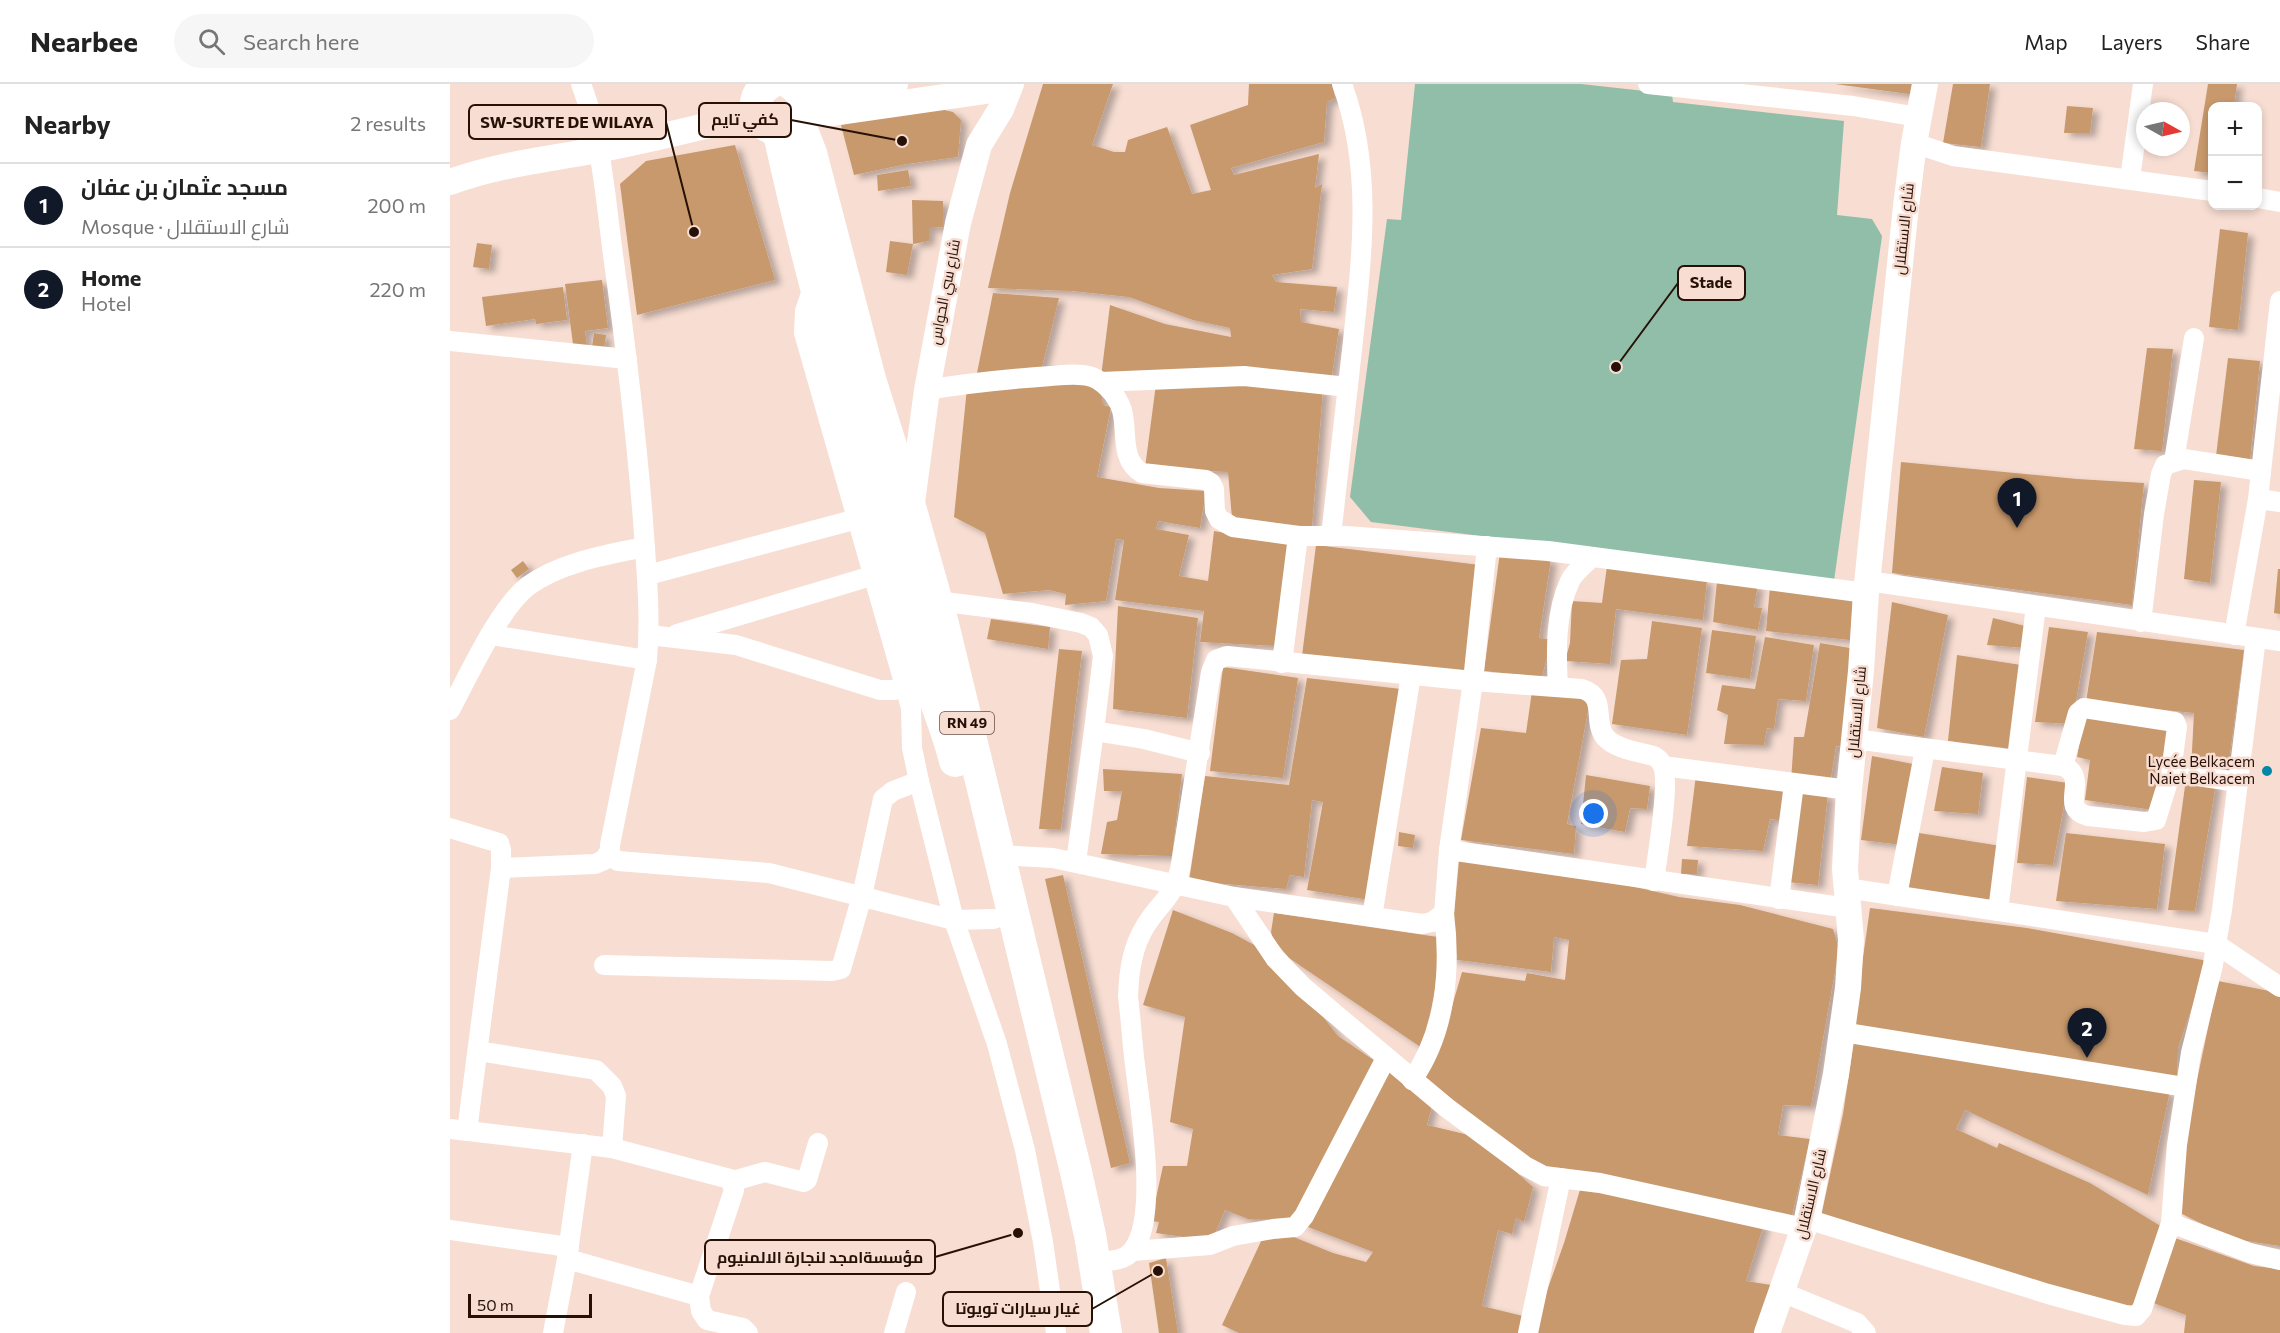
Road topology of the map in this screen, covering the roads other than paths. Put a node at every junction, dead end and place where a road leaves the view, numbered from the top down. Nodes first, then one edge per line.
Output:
1 (581, 84) edge
2 (895, 84) edge
3 (1006, 84) edge
4 (1011, 84) edge
5 (1342, 84) edge
6 (1648, 84) edge
7 (1925, 84) edge
8 (2143, 84) edge
9 (1709, 88) edge
10 (780, 101) edge
11 (1918, 117) junction
12 (1914, 143) junction
13 (598, 150) junction
14 (2130, 179) junction
15 (450, 182) edge
16 (2208, 190) edge
17 (2262, 199) edge
18 (2280, 201) edge
19 (815, 282) junction
20 (2280, 301) edge
21 (2194, 338) dead end
22 (450, 341) edge
23 (627, 359) junction
24 (1101, 382) junction
25 (1348, 387) junction
26 (927, 390) junction
27 (2274, 425) edge
28 (2174, 461) junction
29 (2261, 471) junction
30 (2258, 499) junction
31 (2280, 502) edge
32 (911, 510) junction
33 (857, 519) junction
34 (1298, 536) junction
35 (1331, 536) junction
36 (1487, 546) junction
37 (645, 547) junction
38 (1592, 556) junction
39 (885, 572) junction
40 (648, 575) junction
41 (1867, 587) junction
42 (937, 601) junction
43 (2036, 606) junction
44 (2141, 622) junction
45 (649, 634) junction
46 (491, 635) junction
47 (2234, 635) junction
48 (669, 636) junction
49 (2256, 638) junction
50 (2280, 641) edge
51 (647, 660) junction
52 (1282, 663) junction
53 (1411, 675) junction
54 (1473, 681) junction
55 (905, 686) junction
56 (1558, 687) junction
57 (450, 710) edge
58 (943, 717) junction
59 (912, 729) junction
60 (1094, 731) junction
61 (1854, 739) junction
62 (1924, 749) junction
63 (1200, 753) junction
64 (2015, 761) junction
65 (1663, 766) junction
66 (2063, 766) junction
67 (2171, 772) junction
68 (919, 781) junction
69 (2238, 782) junction
70 (1794, 784) junction
71 (1849, 790) junction
72 (450, 828) edge
73 (1449, 850) junction
74 (609, 852) junction
75 (999, 855) junction
76 (1076, 862) junction
77 (501, 868) junction
78 (1654, 881) junction
79 (1176, 885) junction
80 (862, 896) junction
81 (1897, 896) junction
82 (1234, 897) junction
83 (1847, 898) junction
84 (1779, 899) junction
85 (1998, 911) junction
86 (1444, 913) junction
87 (1372, 917) junction
88 (994, 919) junction
89 (954, 920) junction
90 (2216, 944) junction
91 (604, 964) dead end
92 (2280, 987) edge
93 (1842, 1032) junction
94 (478, 1051) junction
95 (1386, 1058) junction
96 (1412, 1080) junction
97 (2185, 1087) junction
98 (459, 1130) edge
99 (819, 1143) dead end
100 (583, 1144) junction
101 (612, 1148) junction
102 (1561, 1178) junction
103 (733, 1181) junction
104 (2171, 1223) junction
105 (1806, 1224) junction
106 (450, 1230) edge
107 (1133, 1251) junction
108 (568, 1253) junction
109 (2280, 1260) edge
110 (1095, 1262) junction
111 (906, 1292) dead end
112 (1782, 1292) junction
113 (699, 1296) junction
114 (553, 1333) edge
115 (748, 1333) edge
116 (894, 1333) edge
117 (1056, 1333) edge
118 (1086, 1333) edge
119 (1106, 1333) edge
120 (1528, 1333) edge
121 (1767, 1333) edge
122 (1866, 1333) edge

1 - 13 street
2 - 10 street
3 - 10 street
4 - 26 street, شارع سي الحواس
5 - 25 street
6 - 9 street
7 - 11 street, شارع الاستقلال
8 - 14 street
9 - 11 street
10 - 13 street
10 - 19 main road, RN 49
10 - 32 main road, RN 49
11 - 12 street, شارع الاستقلال
12 - 14 street
12 - 41 street, شارع الاستقلال
13 - 15 street
13 - 23 street
14 - 16 street
17 - 18 street
19 - 33 street
19 - 39 main road, RN 49
20 - 27 street
21 - 28 street
22 - 23 street
23 - 37 street
24 - 25 street
24 - 26 street
24 - 34 street
25 - 35 street
26 - 32 street, شارع سي الحواس
27 - 29 street
28 - 29 street
28 - 44 street
29 - 30 street
30 - 31 street
30 - 47 street
32 - 42 main road, RN 49
33 - 39 street
33 - 40 street
34 - 35 street
34 - 52 street
35 - 36 street
36 - 38 street
36 - 54 street
37 - 40 street
37 - 46 street
38 - 41 street
38 - 56 street
39 - 48 street
39 - 55 street
39 - 58 main road, RN 49
40 - 45 street
41 - 43 street
41 - 61 street, شارع الاستقلال
42 - 60 street
42 - 75 main road, RN 49
43 - 44 street
43 - 64 street
44 - 47 street
45 - 48 street
45 - 51 street
46 - 51 street
46 - 57 street
47 - 49 street
48 - 55 street
49 - 50 street
49 - 69 street
51 - 74 street
52 - 53 street
52 - 63 street
53 - 54 street
53 - 87 street
54 - 56 street
54 - 73 street
55 - 59 street
56 - 65 street
58 - 59 street
58 - 88 main road, RN 49
59 - 68 street
60 - 63 street
60 - 76 street
61 - 62 street
61 - 71 street, شارع الاستقلال
62 - 64 street
62 - 81 street
63 - 79 street
64 - 66 street
64 - 85 street
65 - 70 street
65 - 78 street
66 - 67 street
66 - 67 street
67 - 69 street
68 - 80 street
68 - 89 street
69 - 90 street
70 - 71 street
70 - 84 street
71 - 83 street, شارع الاستقلال
72 - 77 street
73 - 78 street
73 - 86 street
74 - 77 street
74 - 80 street
75 - 76 street
75 - 110 main road, RN 49
76 - 79 street
77 - 94 street
78 - 84 street
79 - 82 street
79 - 107 street
80 - 89 street
80 - 91 street
81 - 83 street
81 - 85 street
82 - 87 street
82 - 95 street
83 - 84 street
83 - 93 street, شارع الاستقلال
85 - 90 street
86 - 87 street
86 - 96 street
88 - 89 street
88 - 118 main road, RN 49
89 - 117 street
90 - 92 street
90 - 97 street
93 - 97 street
93 - 105 street, شارع الاستقلال
94 - 98 street
94 - 101 street
95 - 96 street
95 - 107 street
96 - 102 street
97 - 104 street
98 - 100 street
99 - 103 street
100 - 101 street
100 - 108 street
101 - 103 street
102 - 105 street
102 - 120 street
103 - 113 street
104 - 105 street
104 - 109 street
105 - 112 street, شارع الاستقلال
106 - 108 street
107 - 110 street
108 - 113 street
108 - 114 street
110 - 119 main road, RN 49
111 - 116 street
112 - 121 street, شارع الاستقلال
112 - 122 street
113 - 115 street

